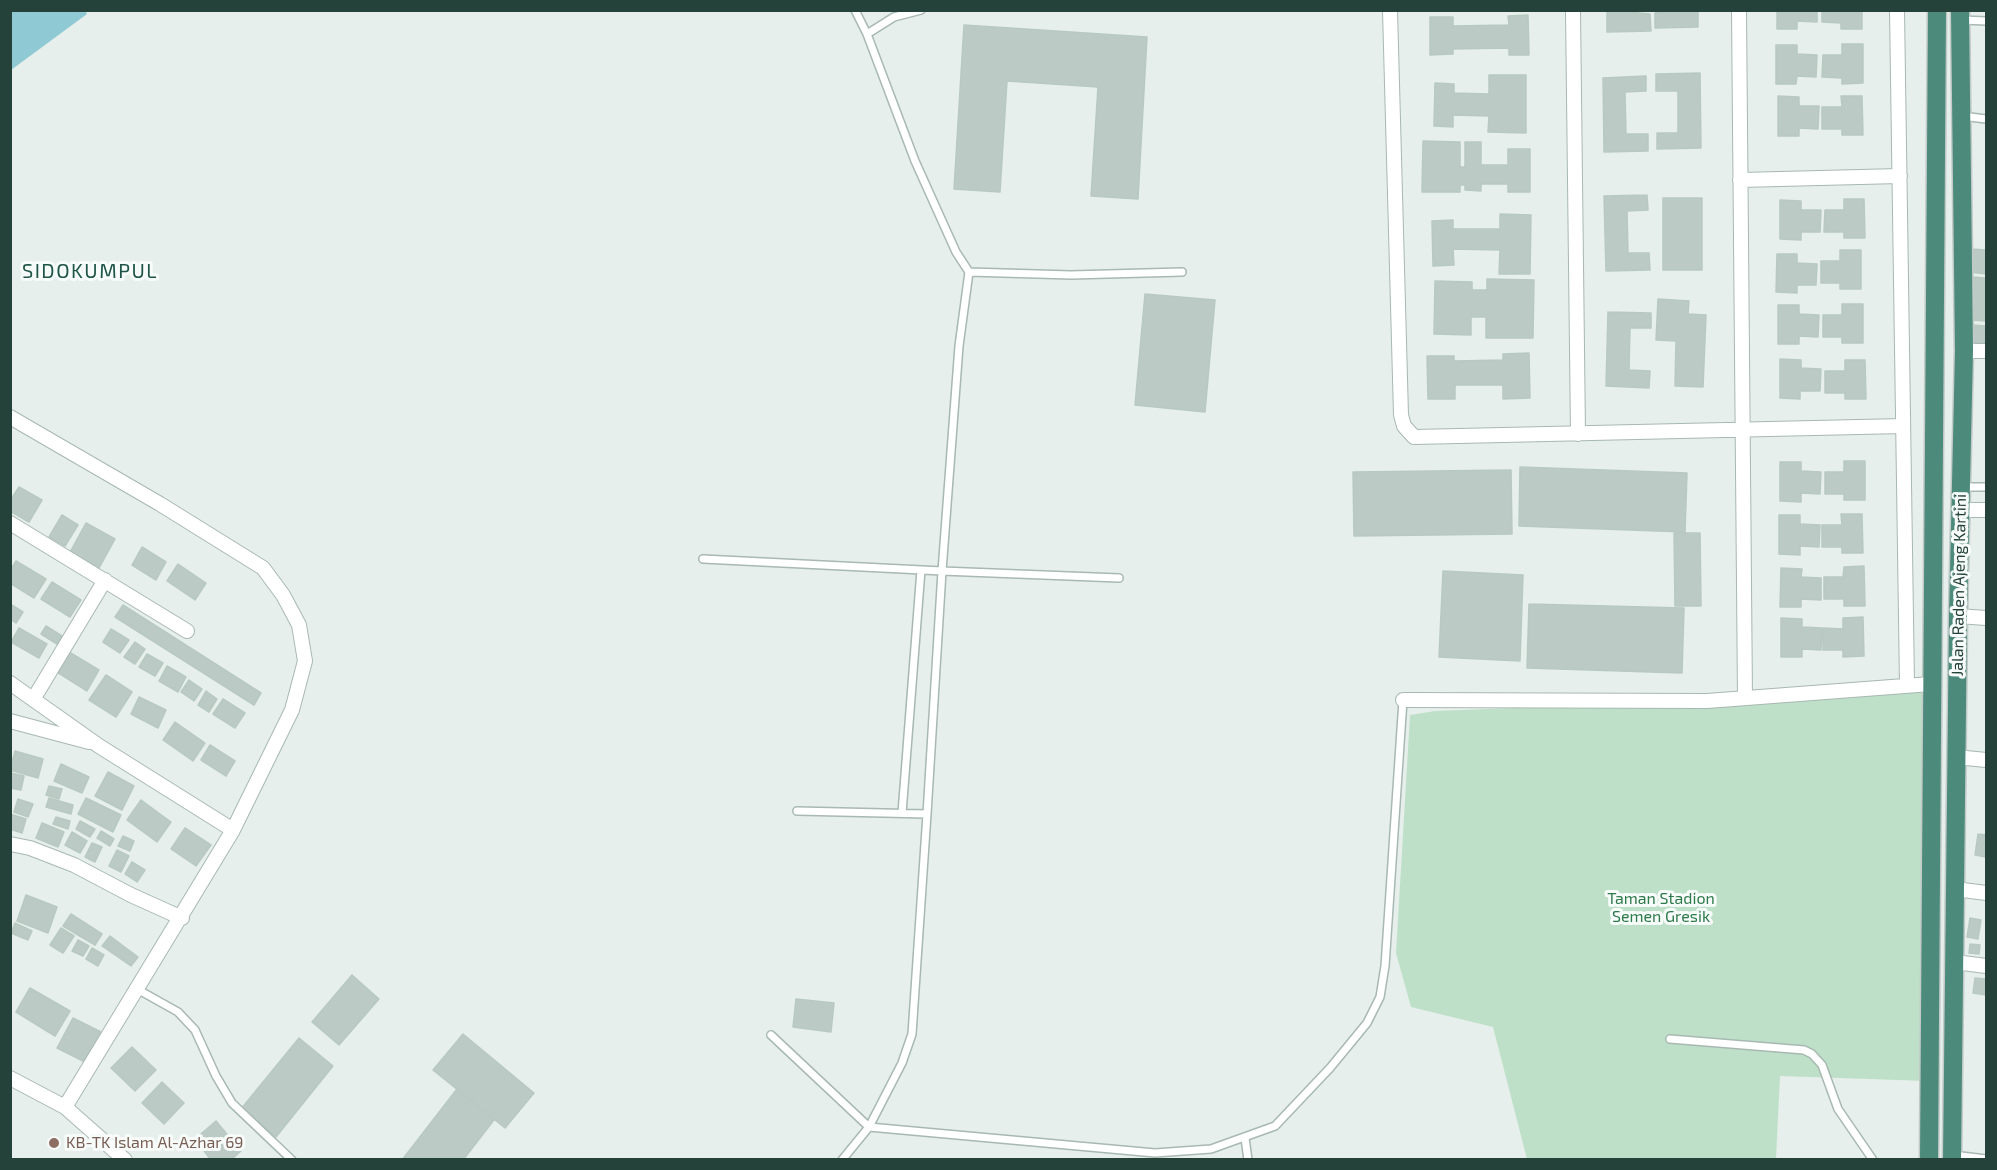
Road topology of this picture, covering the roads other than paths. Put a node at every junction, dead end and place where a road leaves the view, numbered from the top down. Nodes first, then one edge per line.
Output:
1 (855, 10) edge
2 (921, 10) edge
3 (1390, 10) edge
4 (1573, 10) edge
5 (1738, 10) edge
6 (1897, 10) edge
7 (1937, 10) edge
8 (1960, 15) edge
9 (1986, 21) edge
10 (867, 34) junction
11 (1961, 116) junction
12 (1986, 119) edge
13 (1900, 176) junction
14 (1740, 180) junction
15 (969, 272) junction
16 (1182, 272) dead end
17 (1964, 351) junction
18 (1986, 351) edge
19 (10, 417) edge
20 (1903, 426) junction
21 (1743, 429) junction
22 (1578, 434) junction
23 (1961, 487) junction
24 (1986, 487) edge
25 (1961, 510) junction
26 (1986, 510) edge
27 (10, 523) edge
28 (703, 559) dead end
29 (921, 570) junction
30 (942, 571) junction
31 (1119, 578) dead end
32 (105, 580) junction
33 (1958, 616) junction
34 (1986, 618) edge
35 (187, 632) dead end
36 (10, 683) edge
37 (1931, 684) junction
38 (1907, 685) junction
39 (34, 698) junction
40 (1745, 698) junction
41 (1402, 700) joint
42 (10, 721) edge
43 (99, 746) junction
44 (1956, 757) junction
45 (1986, 760) edge
46 (797, 811) dead end
47 (902, 813) junction
48 (927, 814) junction
49 (233, 830) junction
50 (10, 844) edge
51 (1955, 889) junction
52 (1986, 893) edge
53 (182, 918) junction
54 (1955, 962) junction
55 (1986, 966) edge
56 (137, 989) junction
57 (771, 1035) dead end
58 (1670, 1039) dead end
59 (10, 1078) edge
60 (65, 1107) junction
61 (869, 1127) junction
62 (1245, 1138) junction
63 (1952, 1157) edge
64 (119, 1158) edge
65 (1986, 1159) edge
66 (291, 1160) edge
67 (842, 1160) edge
68 (1248, 1160) edge
69 (1873, 1160) edge
70 (1929, 1160) edge

1 - 10 lane
2 - 10 lane
3 - 22 street
4 - 22 street
5 - 14 street
6 - 13 street
7 - 37 highway, Jalan Raden Ajeng Kartini
8 - 9 lane
8 - 11 highway, Jalan Raden Ajeng Kartini
10 - 15 lane
11 - 12 lane
11 - 17 highway, Jalan Raden Ajeng Kartini
13 - 14 street
13 - 20 street
14 - 21 street
15 - 16 lane
15 - 30 lane
17 - 18 street
17 - 23 highway, Jalan Raden Ajeng Kartini
19 - 49 street
20 - 21 street
20 - 38 street
21 - 22 street
21 - 40 street
23 - 24 lane
23 - 25 highway, Jalan Raden Ajeng Kartini
25 - 26 street
25 - 33 highway, Jalan Raden Ajeng Kartini
27 - 32 street
28 - 29 lane
29 - 30 lane
29 - 47 lane
30 - 31 lane
30 - 48 lane
32 - 35 street
32 - 39 street
33 - 34 street
33 - 44 highway, Jalan Raden Ajeng Kartini
36 - 39 street
37 - 38 street
37 - 70 highway, Jalan Raden Ajeng Kartini
38 - 40 street
39 - 43 street
40 - 41 street
41 - 62 lane
42 - 43 street
43 - 49 street
44 - 45 street
44 - 51 highway, Jalan Raden Ajeng Kartini
46 - 47 lane
47 - 48 lane
48 - 61 lane
49 - 53 street
50 - 53 street
51 - 52 street
51 - 54 highway, Jalan Raden Ajeng Kartini
53 - 56 street
54 - 55 street
54 - 63 highway, Jalan Raden Ajeng Kartini
56 - 60 street
56 - 66 lane
57 - 61 lane
58 - 69 lane
59 - 60 street
60 - 64 street
61 - 62 lane
61 - 67 lane
62 - 68 lane
63 - 65 lane

